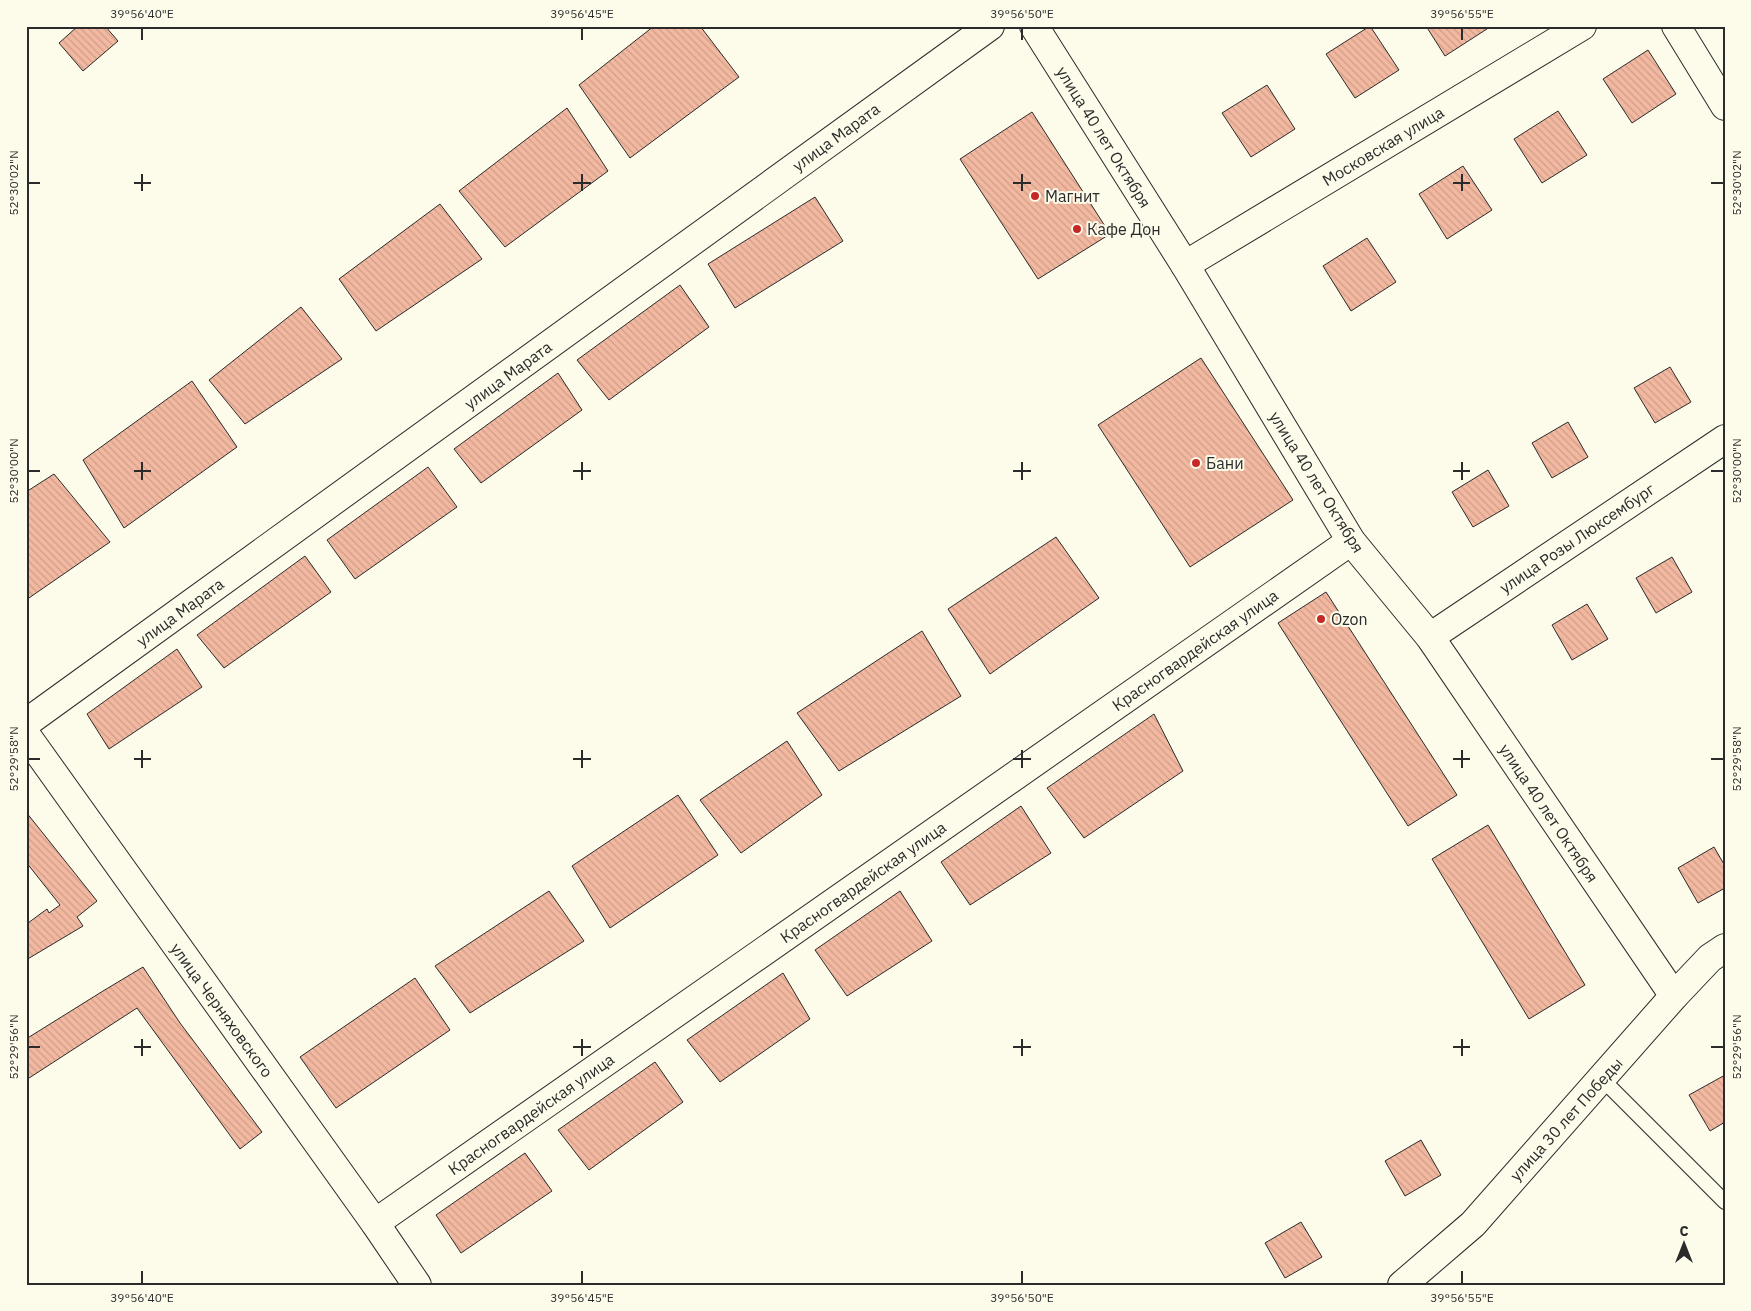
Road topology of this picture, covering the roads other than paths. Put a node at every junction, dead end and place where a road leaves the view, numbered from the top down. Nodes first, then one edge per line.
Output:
1 (990, 26) edge
2 (1034, 26) edge
3 (1582, 26) edge
4 (1676, 26) edge
5 (1725, 106) edge
6 (1185, 265) junction
7 (1725, 439) edge
8 (1351, 541) junction
9 (1430, 637) junction
10 (26, 723) edge
11 (26, 736) edge
12 (1725, 948) edge
13 (1674, 996) junction
14 (1602, 1079) junction
15 (1725, 1202) edge
16 (375, 1223) junction
17 (417, 1285) edge
18 (1402, 1285) edge

1 - 10 street, улица Марата
2 - 6 street, улица 40 лет Октября
3 - 6 street, Московская улица
4 - 5 street
6 - 8 street, улица 40 лет Октября
7 - 9 street, улица Розы Люксембург
8 - 9 street, улица 40 лет Октября
8 - 16 street, Красногвардейская улица
9 - 13 street, улица 40 лет Октября
11 - 16 street, улица Черняховского
12 - 13 street, улица 30 лет Победы
13 - 14 street, улица 30 лет Победы
14 - 15 lane
14 - 18 street, улица 30 лет Победы
16 - 17 street, улица Черняховского

